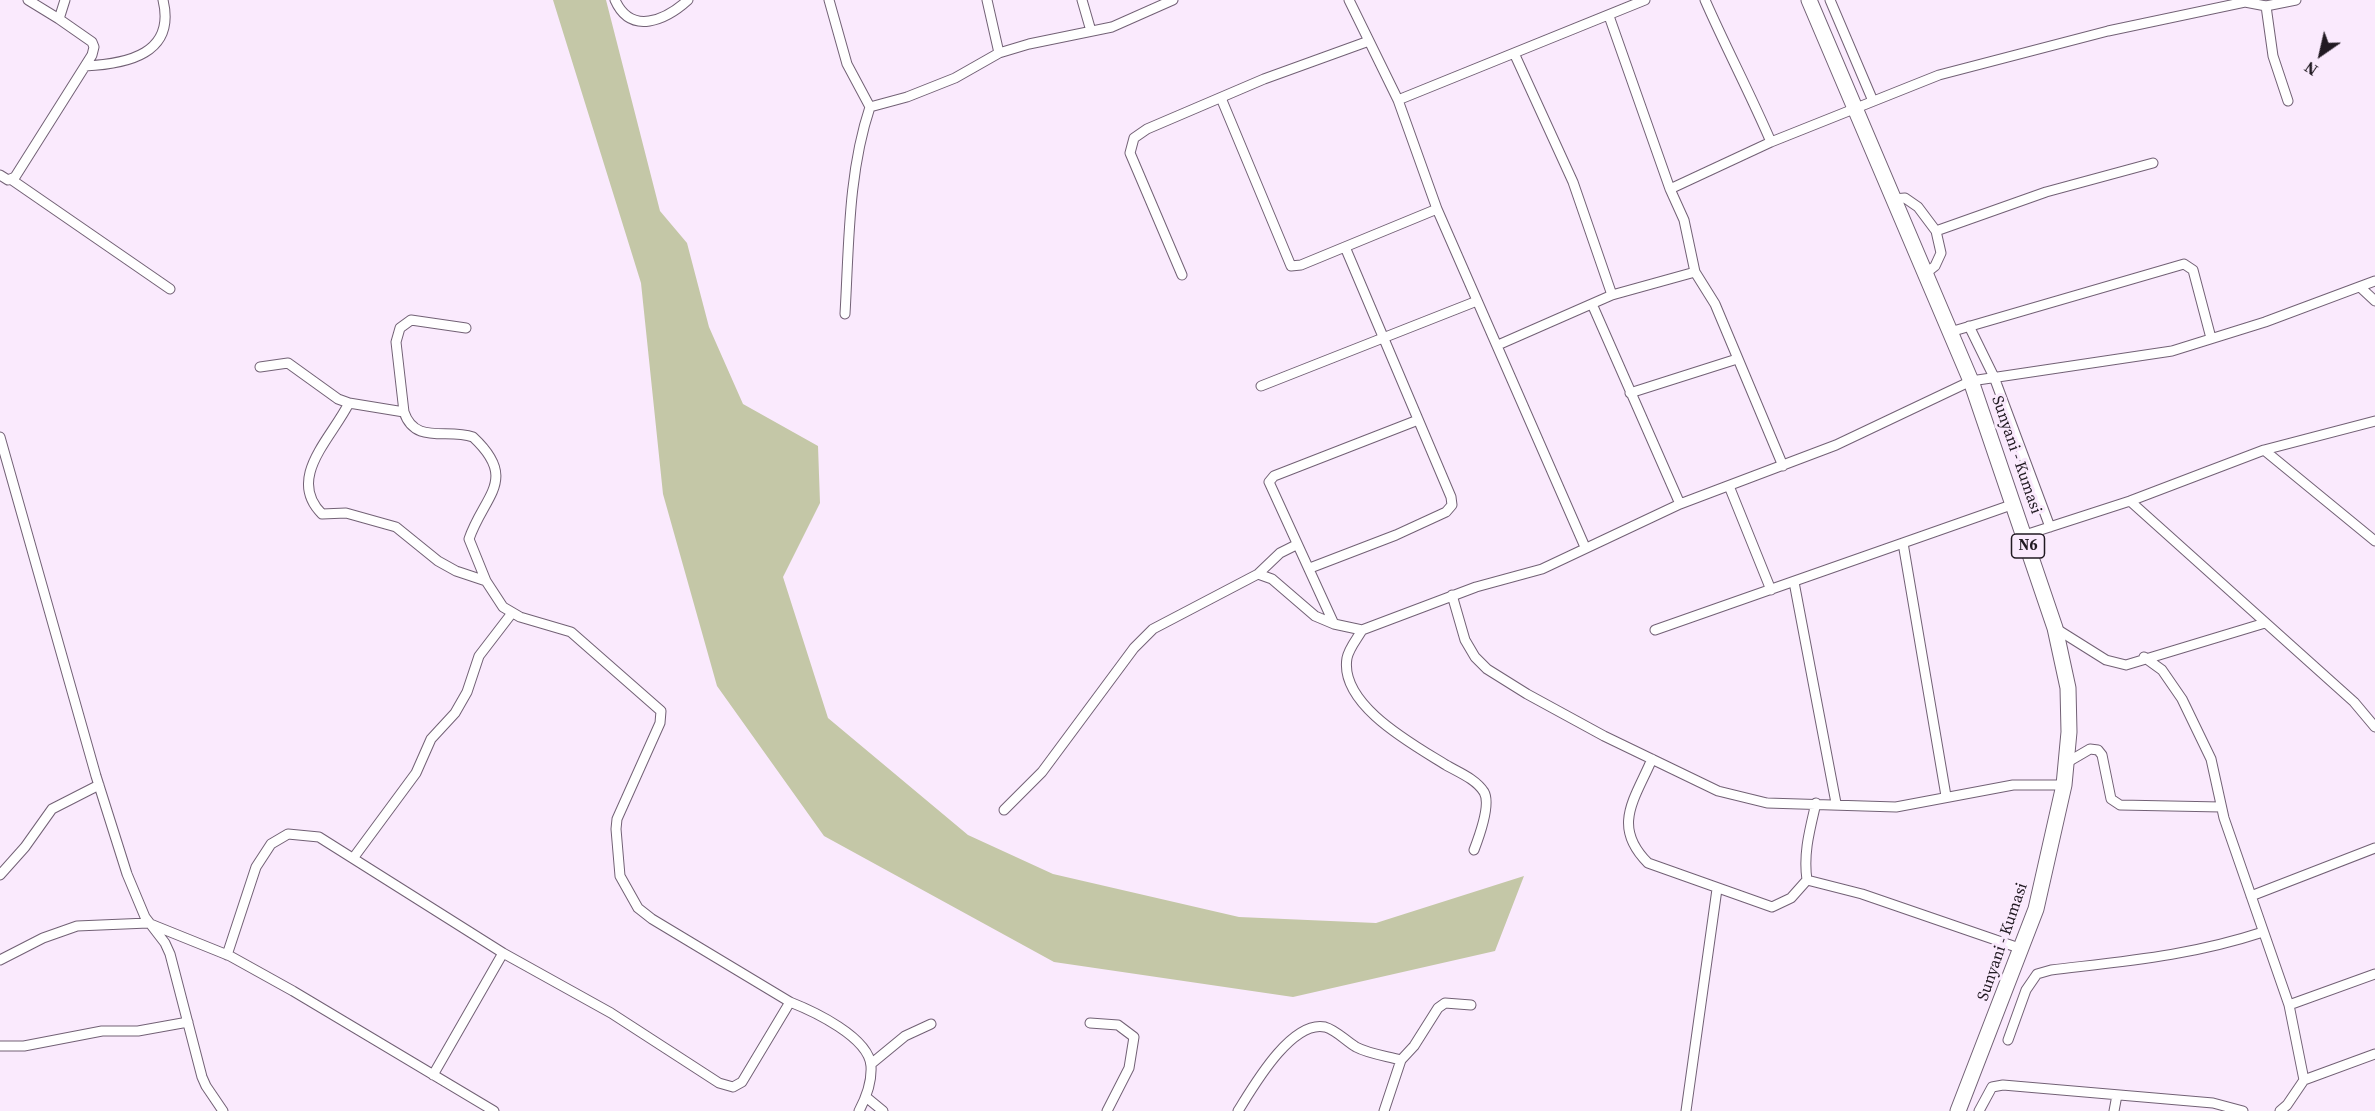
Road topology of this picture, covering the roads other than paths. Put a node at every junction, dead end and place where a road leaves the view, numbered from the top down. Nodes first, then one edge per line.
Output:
1 (28, 0) edge
2 (64, 0) edge
3 (163, 0) edge
4 (615, 0) edge
5 (688, 0) edge
6 (829, 0) edge
7 (987, 0) edge
8 (1082, 0) edge
9 (1173, 0) edge
10 (1349, 0) edge
11 (1645, 0) edge
12 (1705, 0) edge
13 (1809, 0) edge
14 (1830, 0) edge
15 (2296, 0) edge
16 (2244, 1) edge
17 (2266, 6) junction
18 (1609, 16) junction
19 (59, 19) junction
20 (1091, 31) junction
21 (1369, 41) junction
22 (999, 53) junction
23 (1514, 53) junction
24 (85, 66) junction
25 (1221, 98) junction
26 (1398, 100) junction
27 (1873, 101) junction
28 (2288, 101) dead end
29 (870, 107) junction
30 (1855, 109) junction
31 (1771, 142) junction
32 (2153, 163) dead end
33 (0, 176) edge
34 (12, 180) junction
35 (1670, 189) junction
36 (1893, 199) junction
37 (1437, 209) junction
38 (1936, 231) junction
39 (1345, 247) junction
40 (1695, 272) junction
41 (1925, 274) junction
42 (1182, 275) dead end
43 (2375, 281) edge
44 (2360, 287) junction
45 (170, 289) dead end
46 (1612, 295) junction
47 (1477, 301) junction
48 (2375, 301) edge
49 (1592, 304) junction
50 (845, 314) dead end
51 (1969, 326) junction
52 (466, 328) dead end
53 (1950, 332) junction
54 (1385, 337) junction
55 (2211, 338) junction
56 (1498, 345) junction
57 (1737, 359) junction
58 (260, 367) dead end
59 (1994, 377) junction
60 (1971, 381) junction
61 (1261, 386) dead end
62 (1630, 393) junction
63 (349, 404) junction
64 (404, 412) junction
65 (1418, 420) junction
66 (2375, 421) edge
67 (0, 437) edge
68 (2264, 450) junction
69 (1783, 466) junction
70 (1730, 486) junction
71 (2130, 501) junction
72 (1680, 504) junction
73 (2014, 504) junction
74 (2050, 527) junction
75 (2025, 536) junction
76 (2375, 541) edge
77 (1903, 543) junction
78 (1296, 545) junction
79 (1585, 547) junction
80 (1310, 568) junction
81 (1258, 574) junction
82 (486, 581) junction
83 (1794, 582) junction
84 (1771, 590) junction
85 (1452, 595) junction
86 (512, 613) junction
87 (2265, 623) junction
88 (1334, 624) junction
89 (2055, 628) junction
90 (1362, 630) junction
91 (1655, 630) dead end
92 (2144, 657) junction
93 (2375, 727) edge
94 (1653, 759) junction
95 (2066, 763) junction
96 (99, 785) junction
97 (2064, 785) junction
98 (1946, 796) junction
99 (1816, 803) junction
100 (1836, 803) junction
101 (2221, 807) junction
102 (1004, 810) dead end
103 (2375, 848) edge
104 (1474, 850) dead end
105 (354, 857) junction
106 (0, 875) edge
107 (1807, 880) junction
108 (1717, 889) junction
109 (2251, 896) junction
110 (148, 924) junction
111 (2263, 932) junction
112 (2022, 949) junction
113 (503, 953) junction
114 (226, 955) junction
115 (0, 960) edge
116 (2375, 974) edge
117 (790, 1002) junction
118 (1471, 1005) dead end
119 (2289, 1005) junction
120 (188, 1022) junction
121 (1090, 1023) dead end
122 (931, 1024) dead end
123 (2008, 1040) dead end
124 (0, 1046) edge
125 (2375, 1054) edge
126 (1401, 1060) junction
127 (871, 1064) junction
128 (433, 1075) junction
129 (2304, 1080) junction
130 (2117, 1095) junction
131 (866, 1097) junction
132 (223, 1111) edge
133 (494, 1111) edge
134 (859, 1111) edge
135 (883, 1111) edge
136 (1107, 1111) edge
137 (1238, 1111) edge
138 (1384, 1111) edge
139 (1686, 1111) edge
140 (1958, 1111) edge
141 (1979, 1111) edge
142 (2114, 1111) edge
143 (2243, 1111) edge
144 (2280, 1111) edge

1 - 19 street
2 - 19 street
3 - 24 street
4 - 5 street
6 - 29 street
7 - 22 street
8 - 20 street
9 - 20 street
10 - 21 street
11 - 18 street
12 - 31 street
13 - 30 main road, Sunyani - Kumasi / N6
14 - 27 street
15 - 17 street
16 - 17 street
16 - 27 street
17 - 28 street
18 - 23 street
18 - 35 street
19 - 24 street
20 - 22 street
21 - 25 street
21 - 26 street
22 - 29 street
23 - 26 street
23 - 46 street
24 - 34 street
25 - 39 street
25 - 42 street
26 - 37 street
27 - 30 street
29 - 50 street
30 - 31 street
30 - 36 main road, Sunyani - Kumasi / N6
31 - 35 street
32 - 38 street
33 - 34 street
34 - 45 street
35 - 40 street
36 - 38 street
36 - 41 main road, Sunyani - Kumasi / N6
37 - 39 street
37 - 47 street
38 - 41 street
39 - 54 street
40 - 46 street
40 - 57 street
41 - 53 main road, Sunyani - Kumasi / N6
43 - 44 street
44 - 48 street
44 - 55 street
46 - 49 street
47 - 54 street
47 - 56 street
49 - 56 street
49 - 62 street
51 - 53 street
51 - 55 street
51 - 59 street
52 - 64 street
53 - 60 main road, Sunyani - Kumasi / N6
54 - 61 street
54 - 65 street
55 - 59 street
56 - 79 street
57 - 62 street
57 - 69 street
58 - 63 street
59 - 60 street
59 - 74 street
60 - 69 street
60 - 73 main road, Sunyani - Kumasi / N6
62 - 72 street
63 - 64 street
63 - 82 street
64 - 82 street
65 - 78 street
65 - 80 street
66 - 68 street
67 - 96 street
68 - 71 street
68 - 76 street
69 - 70 street
70 - 72 street
70 - 84 street
71 - 74 street
71 - 87 street
72 - 79 street
73 - 75 main road, Sunyani - Kumasi / N6
73 - 77 street
74 - 75 street
75 - 89 main road, Sunyani - Kumasi / N6
77 - 83 street
77 - 98 street
78 - 80 street
78 - 81 street
79 - 85 street
80 - 88 street
81 - 88 street
81 - 102 street
82 - 86 street
83 - 84 street
83 - 100 street
84 - 91 street
85 - 90 street
85 - 94 street
86 - 105 street
86 - 117 street
87 - 92 street
87 - 93 street
88 - 90 street
89 - 92 street
89 - 95 main road, Sunyani - Kumasi / N6
90 - 104 street
92 - 101 street
94 - 99 street
94 - 108 street
95 - 97 main road, Sunyani - Kumasi / N6
95 - 101 street
96 - 106 street
96 - 110 street
97 - 98 street
97 - 112 main road, Sunyani - Kumasi / N6
98 - 100 street
99 - 100 street
99 - 107 street
101 - 109 street
103 - 109 street
105 - 113 street
105 - 114 street
107 - 108 street
107 - 112 street
108 - 139 street
109 - 111 street
110 - 114 street
110 - 115 street
110 - 120 street
111 - 119 street
111 - 123 street
112 - 140 main road, Sunyani - Kumasi / N6
113 - 117 street
113 - 128 street
114 - 128 street
116 - 119 street
117 - 127 street
118 - 126 street
119 - 129 street
120 - 124 street
120 - 132 street
121 - 136 street
122 - 127 street
125 - 129 street
126 - 137 street
126 - 138 street
127 - 131 street
128 - 133 street
129 - 144 street
130 - 141 street
130 - 142 street
130 - 143 street
131 - 134 street
131 - 135 street

